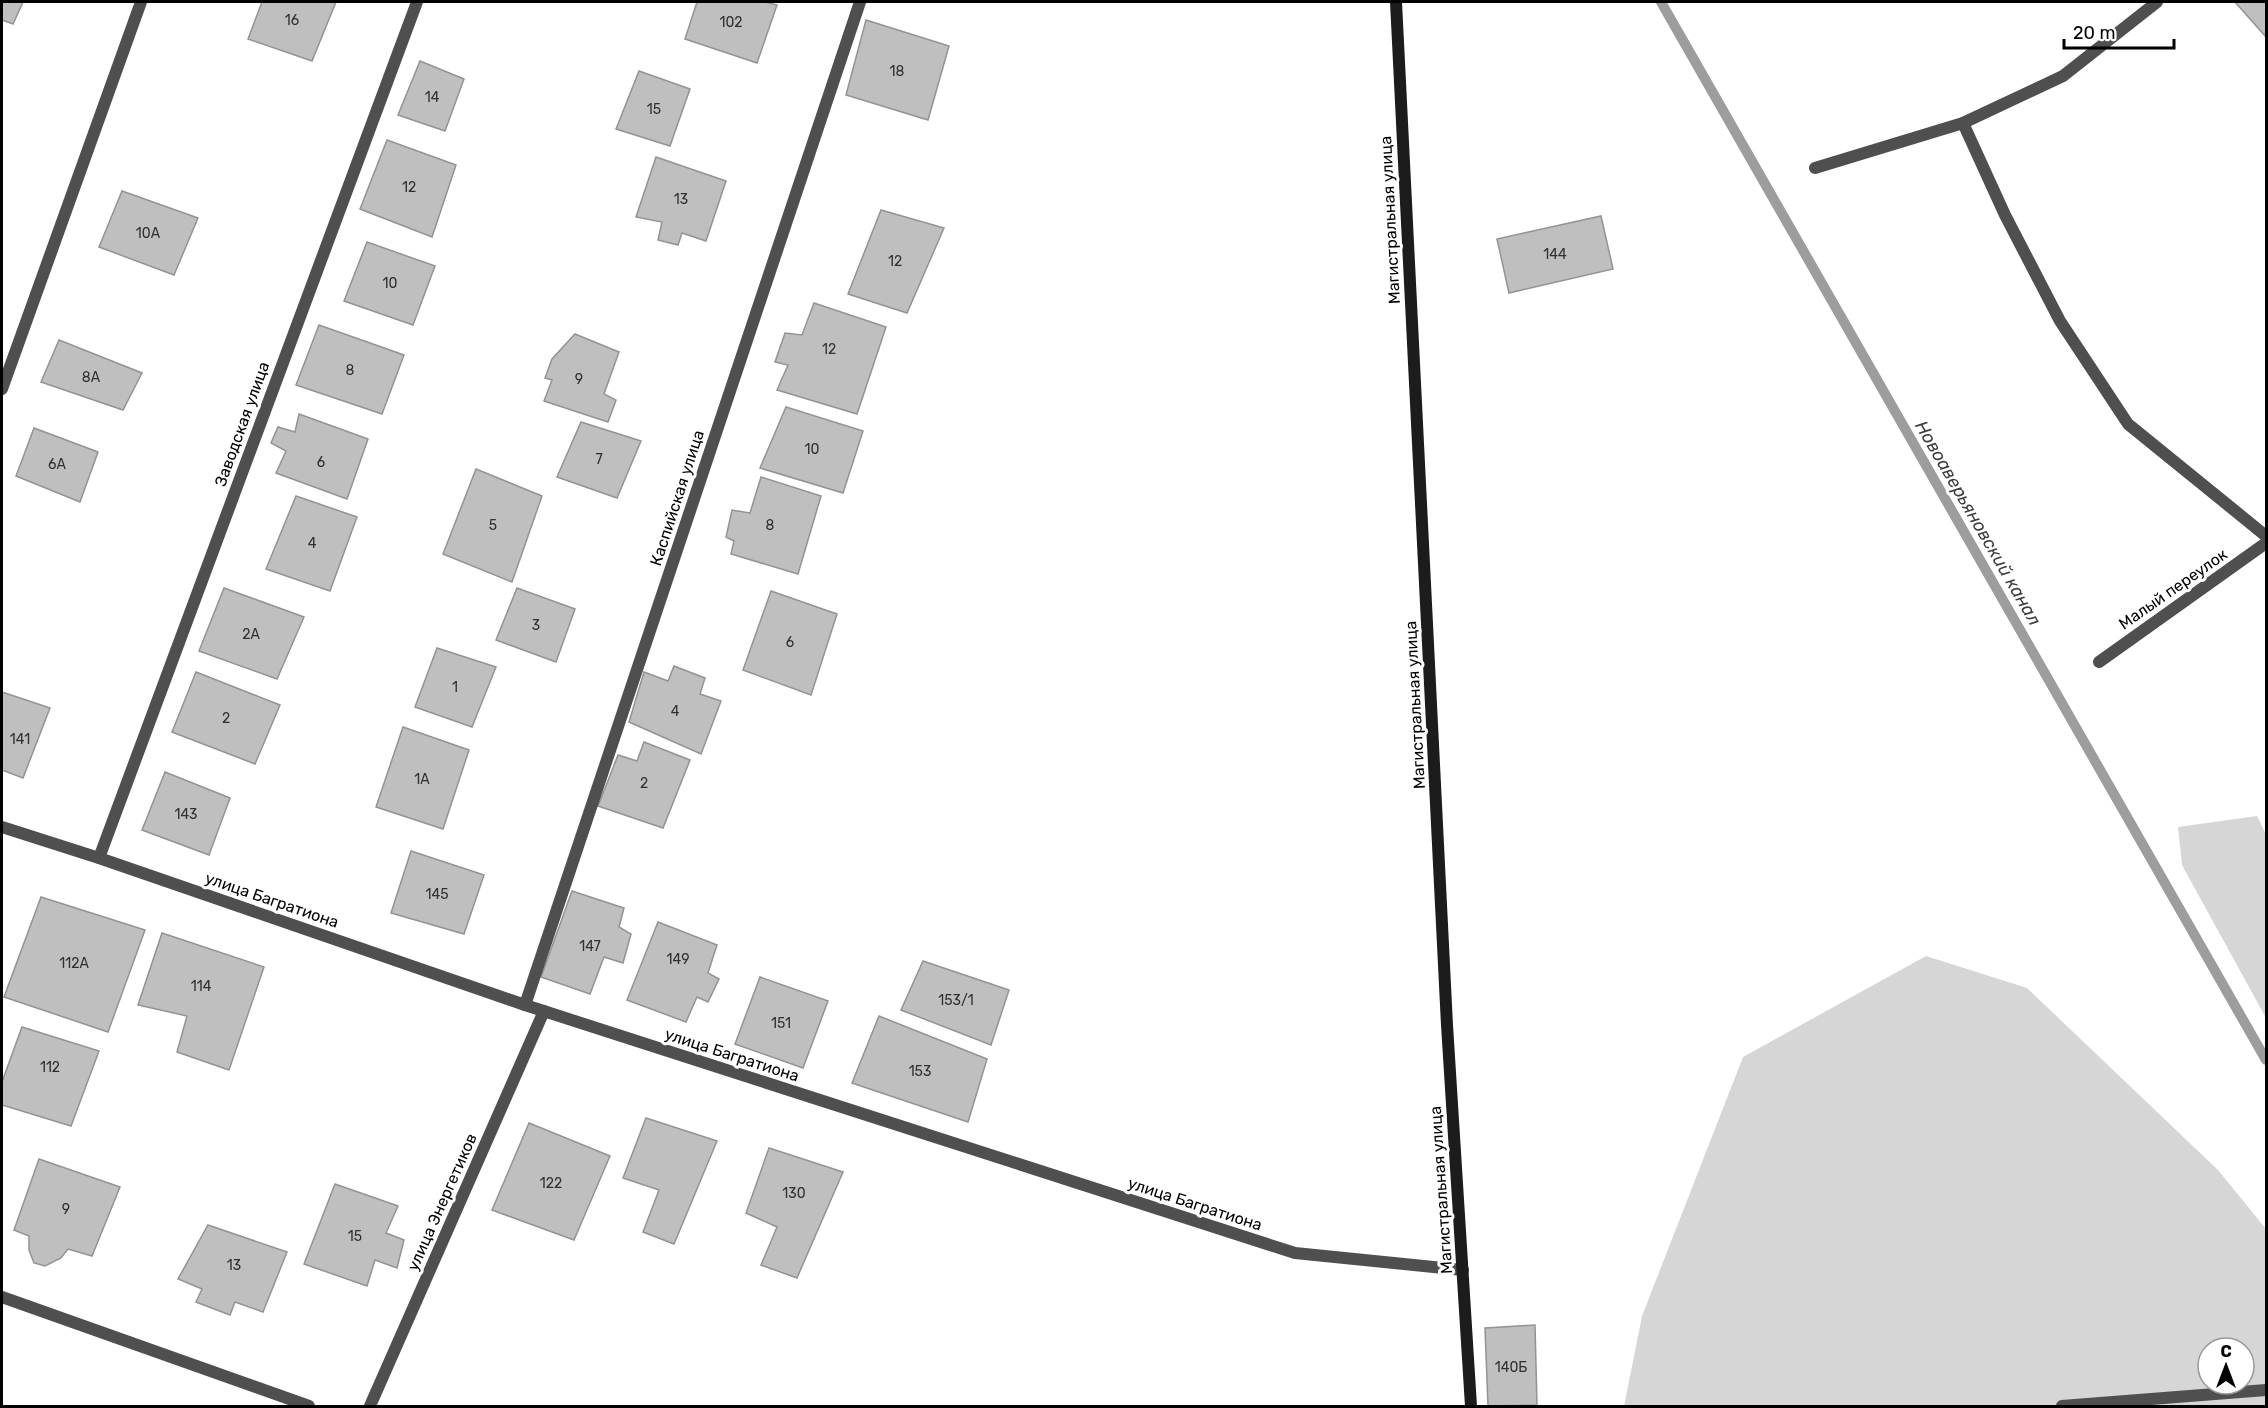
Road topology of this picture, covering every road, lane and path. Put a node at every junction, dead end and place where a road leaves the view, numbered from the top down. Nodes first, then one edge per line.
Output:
1 (141, 2) edge
2 (417, 2) edge
3 (860, 2) edge
4 (1396, 2) edge
5 (2157, 2) edge
6 (1963, 123) junction
7 (1815, 168) dead end
8 (2, 390) edge
9 (2266, 536) edge
10 (2266, 543) edge
11 (2098, 662) dead end
12 (2, 827) edge
13 (99, 858) junction
14 (525, 1005) junction
15 (544, 1011) junction
16 (1463, 1270) junction
17 (2, 1297) edge
18 (2266, 1390) edge
19 (309, 1407) edge
20 (370, 1407) edge
21 (1471, 1407) edge
22 (2062, 1407) edge

1 - 8 street
2 - 13 street, Заводская улица
3 - 14 street, Каспийская улица
4 - 16 main road, Магистральная улица
5 - 6 street
6 - 7 street
6 - 9 street
10 - 11 street, Малый переулок
12 - 13 street, улица Багратиона
13 - 14 street, улица Багратиона
14 - 15 street, улица Багратиона
15 - 16 street, улица Багратиона
15 - 20 street, улица Энергетиков
16 - 21 main road, Магистральная улица
17 - 19 street
18 - 22 street

